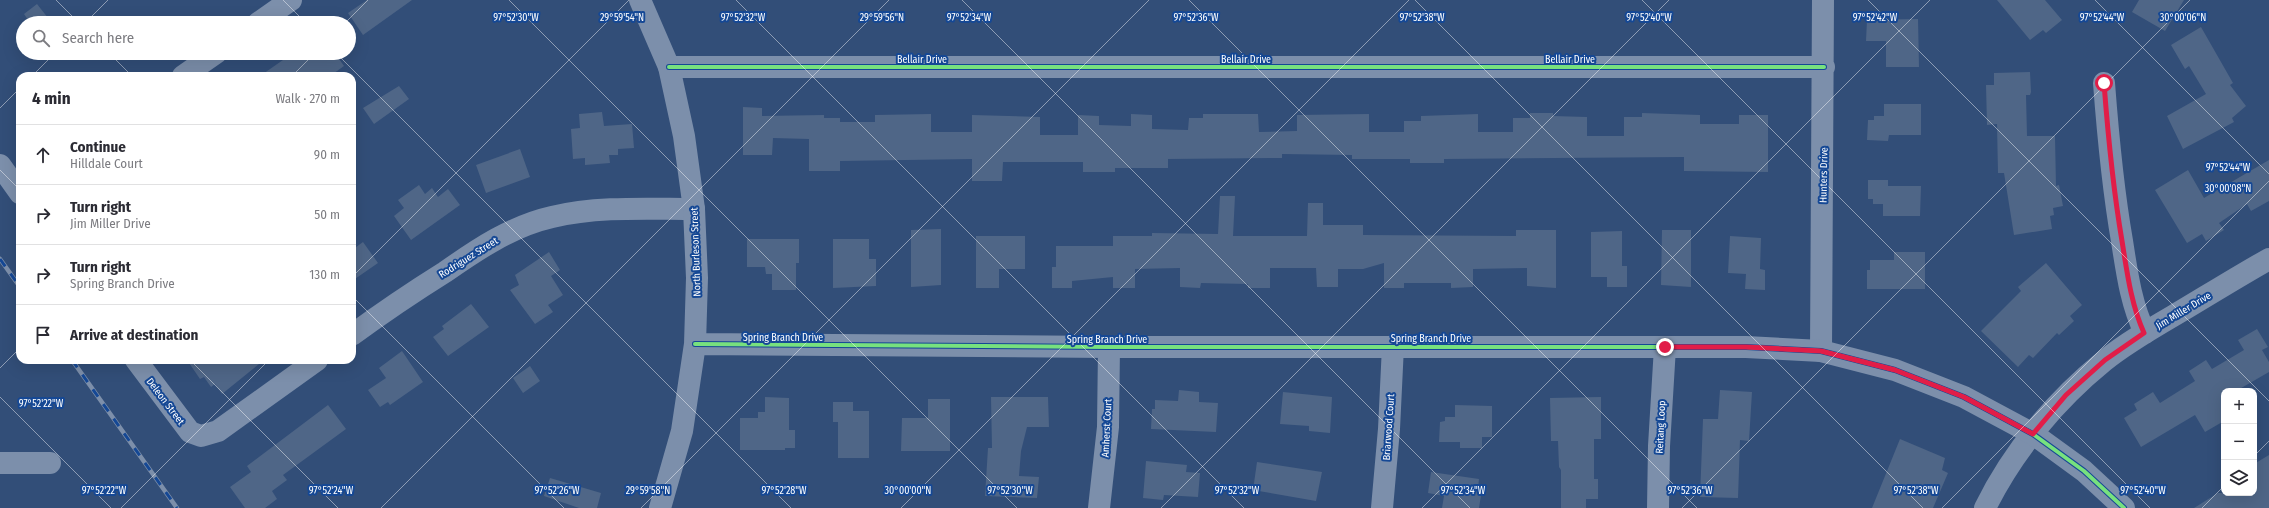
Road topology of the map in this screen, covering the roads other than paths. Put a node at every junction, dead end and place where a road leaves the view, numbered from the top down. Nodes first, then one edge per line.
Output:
1 (291, 0) edge
2 (640, 0) edge
3 (1823, 0) edge
4 (268, 16) edge
5 (206, 60) edge
6 (669, 67) junction
7 (1824, 67) junction
8 (189, 72) edge
9 (2104, 83) dead end
10 (0, 165) edge
11 (16, 187) edge
12 (694, 209) junction
13 (2269, 259) edge
14 (356, 332) edge
15 (2144, 333) junction
16 (695, 344) junction
17 (1393, 346) junction
18 (1109, 347) junction
19 (1665, 347) junction
20 (1821, 351) junction
21 (139, 364) edge
22 (312, 364) edge
23 (2033, 434) junction
24 (0, 463) edge
25 (50, 463) dead end
26 (660, 508) edge
27 (1099, 508) edge
28 (1382, 508) edge
29 (1658, 508) edge
30 (1986, 508) edge
31 (2124, 508) edge

1 - 4 street
2 - 6 street, North Burleson Street
3 - 7 street, Hunters Drive
5 - 8 street
6 - 7 street, Bellair Drive
6 - 12 street, North Burleson Street
7 - 20 street, Hunters Drive
9 - 15 street
10 - 11 street
12 - 14 street, Rodriguez Street
12 - 16 street, North Burleson Street
13 - 15 street, Jim Miller Drive
15 - 23 street, Jim Miller Drive
16 - 18 street, Spring Branch Drive
16 - 26 street, North Burleson Street
17 - 18 street, Spring Branch Drive
17 - 19 street, Spring Branch Drive
17 - 28 street, Briarwood Court
18 - 27 street, Amherst Court
19 - 20 street, Spring Branch Drive
19 - 29 street, Reitang Loop
20 - 23 street, Spring Branch Drive
21 - 22 street, Deleon Street
23 - 30 street, Jim Miller Drive
23 - 31 street, Spring Branch Drive
24 - 25 street

